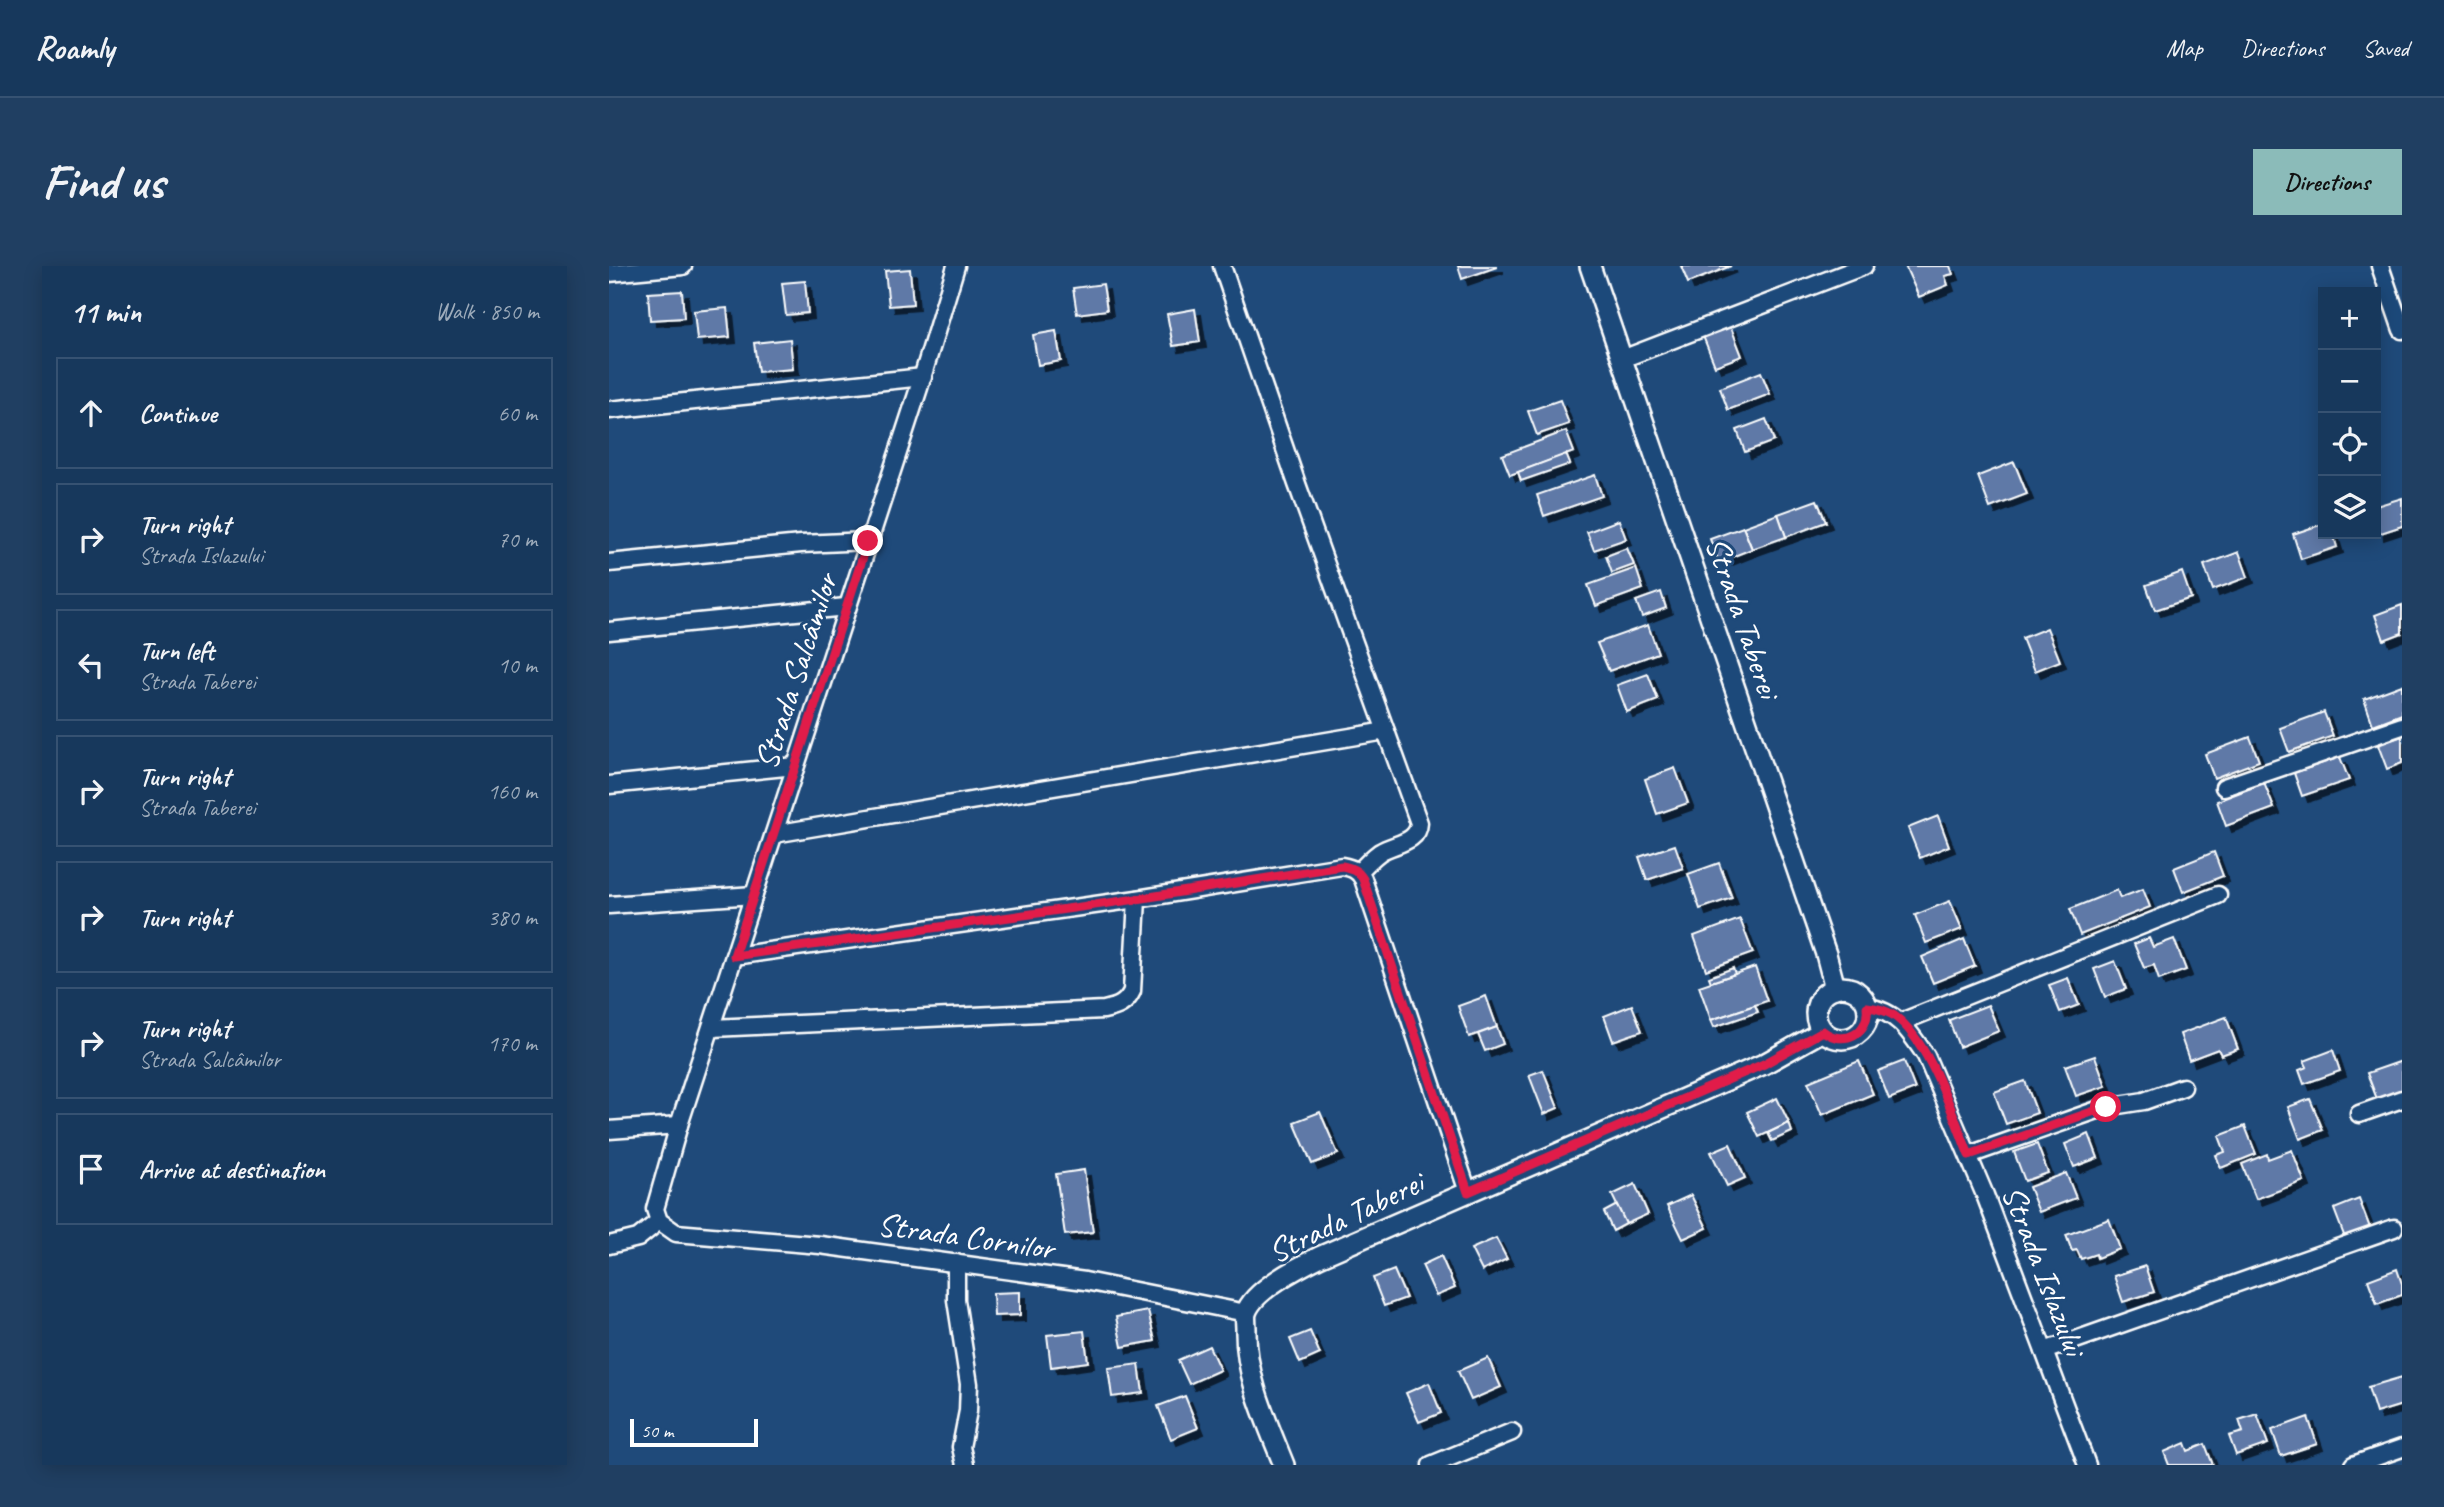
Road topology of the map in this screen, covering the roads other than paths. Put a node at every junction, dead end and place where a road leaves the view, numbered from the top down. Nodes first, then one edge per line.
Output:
1 (683, 266) edge
2 (956, 266) edge
3 (1222, 266) edge
4 (1590, 266) edge
5 (1864, 266) edge
6 (2379, 266) edge
7 (609, 273) edge
8 (2402, 330) edge
9 (1622, 359) junction
10 (923, 377) junction
11 (609, 410) edge
12 (868, 541) junction
13 (609, 563) edge
14 (846, 607) junction
15 (609, 631) edge
16 (2402, 726) edge
17 (1386, 731) junction
18 (795, 766) junction
19 (609, 785) edge
20 (2224, 787) dead end
21 (774, 834) junction
22 (1359, 872) junction
23 (754, 895) junction
24 (2218, 895) dead end
25 (1137, 899) junction
26 (609, 905) edge
27 (734, 956) junction
28 (1835, 989) junction
29 (1867, 1007) junction
30 (1901, 1022) junction
31 (712, 1028) junction
32 (1823, 1031) junction
33 (2183, 1087) dead end
34 (2402, 1099) edge
35 (2359, 1114) dead end
36 (679, 1125) junction
37 (609, 1130) edge
38 (1969, 1155) junction
39 (1468, 1192) junction
40 (659, 1221) junction
41 (2394, 1228) dead end
42 (609, 1245) edge
43 (956, 1263) junction
44 (1246, 1313) junction
45 (2044, 1351) junction
46 (1512, 1432) dead end
47 (2402, 1448) edge
48 (965, 1465) edge
49 (1284, 1465) edge
50 (1431, 1465) edge
51 (2087, 1465) edge
52 (2353, 1465) edge

1 - 7 street
2 - 10 street, Strada Salcâmilor
3 - 17 street
4 - 9 street, Strada Taberei
5 - 9 street
6 - 8 street
9 - 28 street, Strada Taberei
10 - 11 street
10 - 12 street, Strada Salcâmilor
12 - 13 street
12 - 14 street, Strada Salcâmilor
14 - 15 street
14 - 18 street, Strada Salcâmilor
16 - 20 street
17 - 21 street
17 - 22 street
18 - 19 street
18 - 21 street, Strada Salcâmilor
21 - 23 street, Strada Salcâmilor
22 - 25 street
22 - 39 street
23 - 26 street
23 - 27 street, Strada Salcâmilor
24 - 30 street
25 - 27 street
25 - 31 street
27 - 31 street, Strada Salcâmilor
28 - 29 street
28 - 32 street
29 - 30 street, Strada Islazului
29 - 32 street
30 - 38 street, Strada Islazului
31 - 36 street, Strada Salcâmilor
32 - 39 street, Strada Taberei
33 - 38 street
34 - 35 street
36 - 37 street
36 - 40 street, Strada Salcâmilor
38 - 45 street, Strada Islazului
39 - 44 street, Strada Taberei
40 - 42 street
40 - 43 street, Strada Cornilor
41 - 45 street
43 - 44 street, Strada Cornilor
43 - 48 street
44 - 49 street
45 - 51 street, Strada Islazului
46 - 50 street
47 - 52 street

